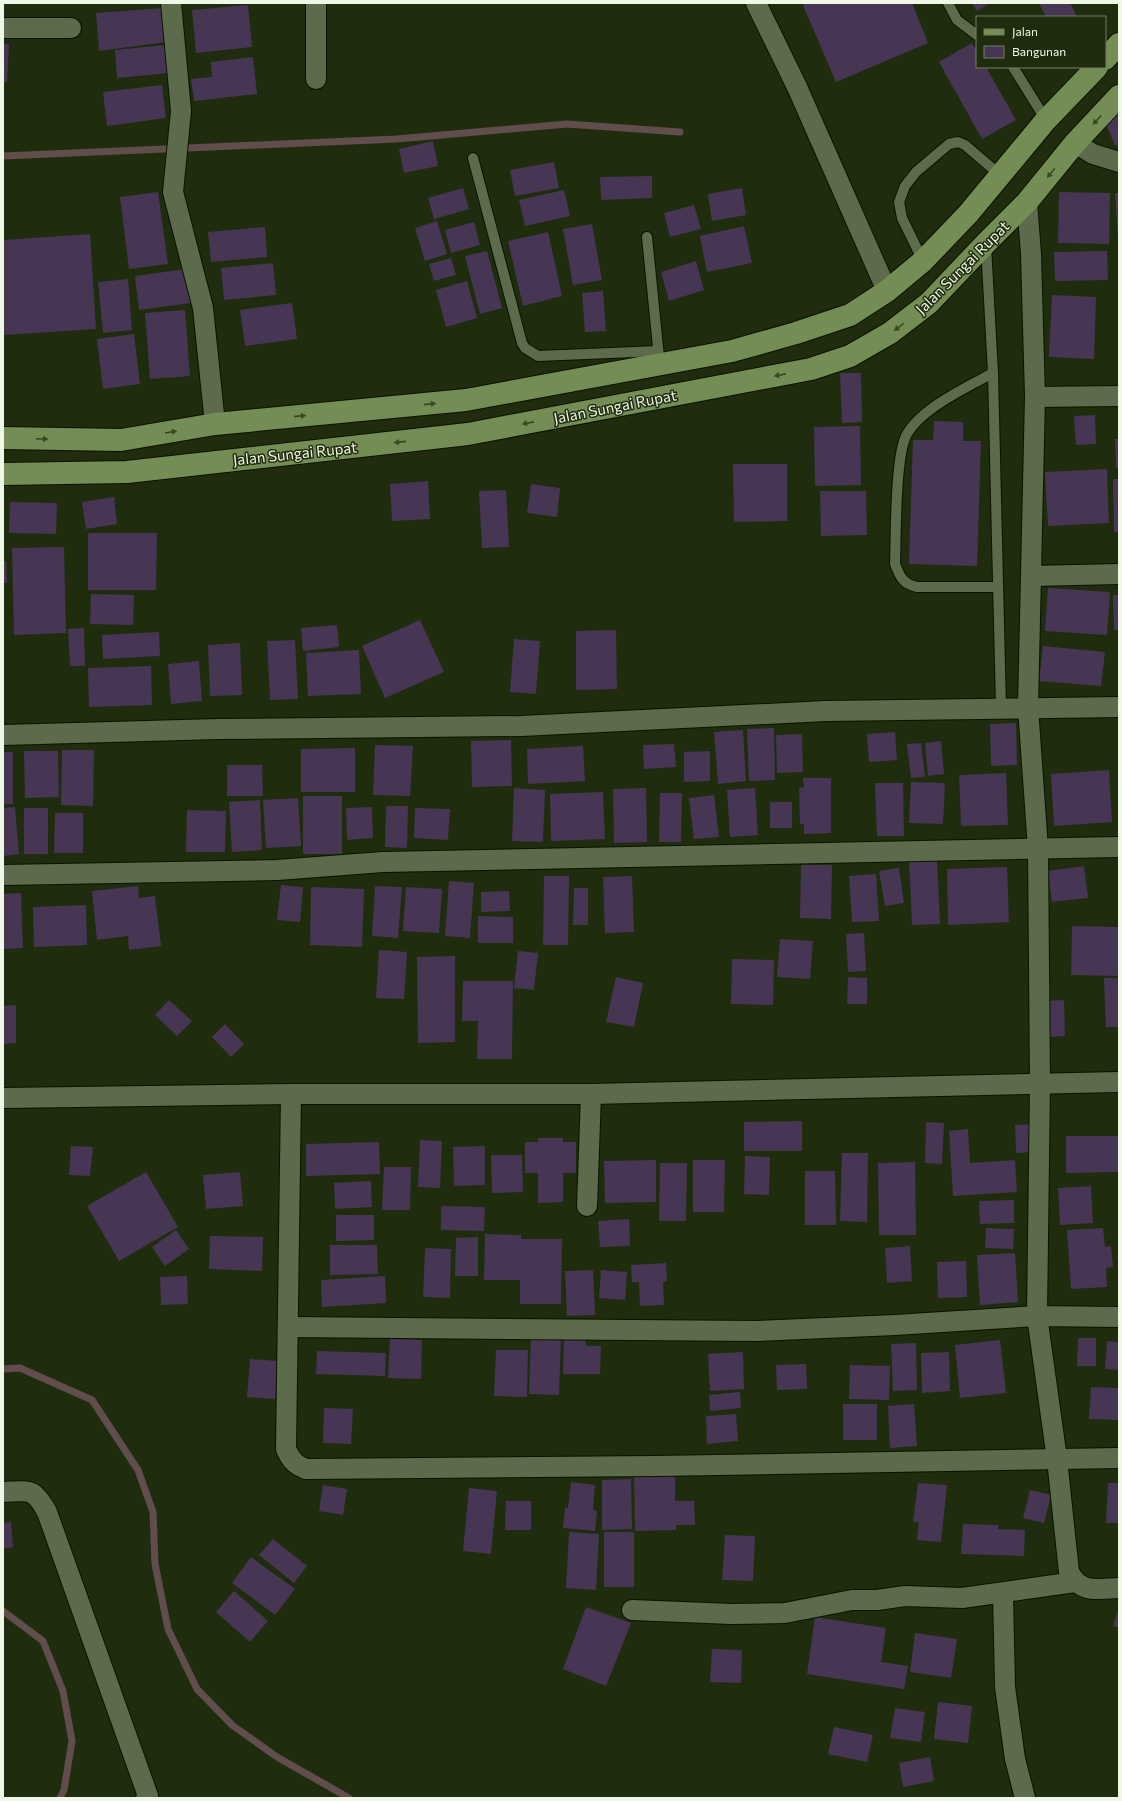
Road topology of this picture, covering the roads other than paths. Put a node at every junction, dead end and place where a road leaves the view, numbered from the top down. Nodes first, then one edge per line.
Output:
1 (171, 3) edge
2 (316, 3) edge
3 (756, 3) edge
4 (948, 3) edge
5 (3, 28) edge
6 (70, 28) dead end
7 (976, 34) edge
8 (1119, 44) edge
9 (1106, 58) edge
10 (1014, 68) edge
11 (1096, 68) edge
12 (316, 79) dead end
13 (1119, 96) edge
14 (1046, 120) junction
15 (1075, 143) junction
16 (473, 158) dead end
17 (1119, 162) edge
18 (1000, 175) junction
19 (1027, 202) junction
20 (647, 237) dead end
21 (986, 243) junction
22 (923, 261) junction
23 (887, 291) junction
24 (659, 358) junction
25 (993, 373) junction
26 (1119, 396) edge
27 (1035, 397) junction
28 (466, 400) junction
29 (215, 424) junction
30 (468, 434) junction
31 (3, 438) edge
32 (3, 474) edge
33 (1119, 574) edge
34 (1032, 576) junction
35 (997, 587) junction
36 (1001, 707) junction
37 (1028, 707) junction
38 (1119, 707) edge
39 (3, 735) edge
40 (1119, 847) edge
41 (1038, 849) junction
42 (3, 875) edge
43 (1119, 1082) edge
44 (1040, 1084) junction
45 (291, 1094) junction
46 (590, 1094) junction
47 (3, 1098) edge
48 (587, 1206) dead end
49 (1037, 1316) junction
50 (1119, 1317) edge
51 (289, 1327) junction
52 (1119, 1458) edge
53 (1057, 1459) junction
54 (3, 1492) edge
55 (1074, 1582) junction
56 (1119, 1588) edge
57 (1003, 1593) junction
58 (632, 1610) dead end
59 (146, 1798) edge
60 (1025, 1798) edge

1 - 29 street
2 - 12 street
3 - 23 street
4 - 7 lane
5 - 6 street
8 - 9 main road
10 - 14 lane
11 - 14 main road, Jalan Sungai Rupat
13 -> 15 main road, Jalan Sungai Rupat
14 - 18 main road, Jalan Sungai Rupat
15 - 17 street
15 -> 19 main road, Jalan Sungai Rupat
16 - 24 lane
18 - 22 main road, Jalan Sungai Rupat
18 - 22 lane
19 - 21 main road, Jalan Sungai Rupat
19 - 27 street
20 - 24 lane
21 - 25 lane
21 -> 30 main road, Jalan Sungai Rupat
22 - 23 main road, Jalan Sungai Rupat
23 - 24 main road, Jalan Sungai Rupat
24 - 28 main road, Jalan Sungai Rupat
25 - 35 lane
25 - 35 lane
26 - 27 street
27 - 34 street
29 -> 28 main road, Jalan Sungai Rupat
28 - 30 main road
31 -> 29 main road, Jalan Sungai Rupat
30 -> 32 main road, Jalan Sungai Rupat
33 - 34 street
34 - 37 street
35 - 36 lane
36 - 37 street
36 - 39 street
37 - 38 street
37 - 41 street
40 - 41 street
41 - 42 street
41 - 44 street
43 - 44 street
44 - 46 street
44 - 49 street
45 - 46 street
45 - 47 street
45 - 51 street
46 - 48 street
49 - 50 street
49 - 51 street
49 - 53 street
51 - 53 street
52 - 53 street
53 - 55 street
54 - 59 street
55 - 56 street
55 - 57 street
57 - 58 street
57 - 60 street

